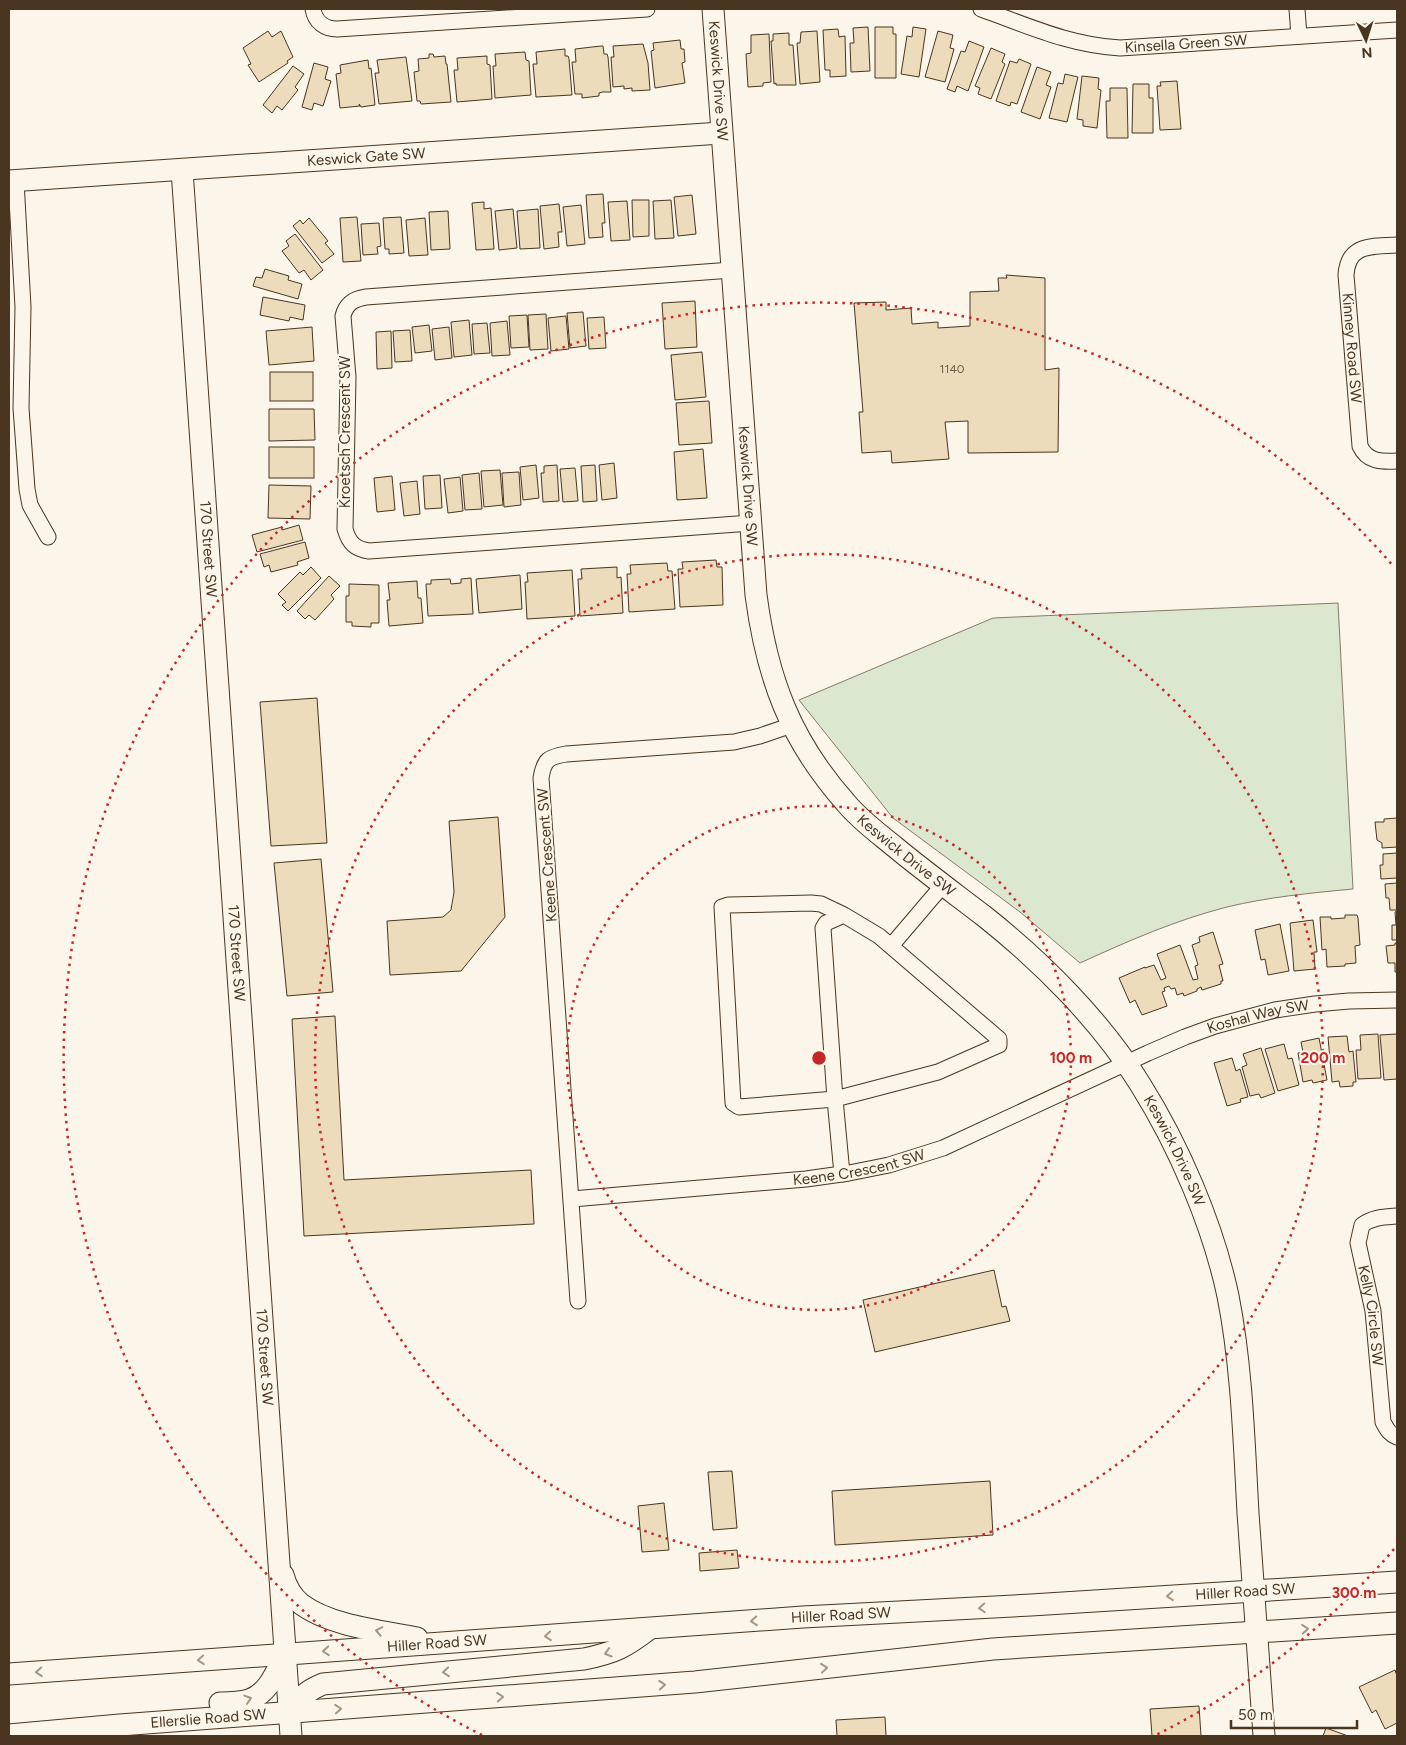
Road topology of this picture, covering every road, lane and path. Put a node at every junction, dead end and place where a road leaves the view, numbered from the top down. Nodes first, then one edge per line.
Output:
1 (313, 9) edge
2 (647, 9) edge
3 (713, 9) edge
4 (981, 9) edge
5 (1297, 9) edge
6 (1397, 30) edge
7 (1299, 36) junction
8 (721, 133) junction
9 (182, 170) junction
10 (12, 181) edge
11 (1397, 246) edge
12 (732, 270) junction
13 (1397, 461) edge
14 (751, 523) junction
15 (48, 537) dead end
16 (792, 725) junction
17 (943, 885) junction
18 (844, 915) junction
19 (891, 946) junction
20 (1397, 1000) edge
21 (1126, 1064) junction
22 (835, 1099) junction
23 (842, 1174) junction
24 (572, 1199) junction
25 (1397, 1216) edge
26 (578, 1301) dead end
27 (1397, 1437) edge
28 (279, 1559) junction
29 (1397, 1582) edge
30 (1254, 1591) junction
31 (1397, 1623) edge
32 (649, 1628) junction
33 (1257, 1633) junction
34 (444, 1644) junction
35 (285, 1654) junction
36 (9, 1674) edge
37 (290, 1713) junction
38 (9, 1722) edge
39 (9, 1735) edge
40 (291, 1736) edge
41 (1264, 1736) edge

1 - 2 street
3 - 8 main road, Keswick Drive SW
4 - 7 street, Kinsella Green SW
5 - 7 street
6 - 7 street, Kinsella Green SW
8 - 9 main road, Keswick Gate SW
8 - 12 main road, Keswick Drive SW
9 - 10 main road, Keswick Gate SW
9 - 28 main road, 170 Street SW
10 - 15 street
11 - 13 street, Kinney Road SW
12 - 14 main road, Keswick Drive SW
12 - 14 street, Kroetsch Crescent SW
14 - 16 main road, Keswick Drive SW
16 - 17 main road, Keswick Drive SW
16 - 24 street, Keene Crescent SW
17 - 19 street
17 - 21 main road, Keswick Drive SW
18 - 19 street
18 - 22 street
18 - 22 street
19 - 22 street
20 - 21 street, Koshal Way SW
21 - 23 street, Keene Crescent SW
21 - 30 main road, Keswick Drive SW
22 - 23 street
23 - 24 street, Keene Crescent SW
24 - 26 street, Keene Crescent SW
25 - 27 street, Kelly Circle SW
34 -> 28 main road
28 - 35 main road, 170 Street SW
29 - 30 main road, Hiller Road SW
30 -> 32 main road, Hiller Road SW
30 - 33 main road, Keswick Drive SW
33 -> 31 main road
32 -> 34 main road, Hiller Road SW
32 -> 37 main road
37 -> 33 main road
33 - 41 main road, Keswick Drive SW
34 -> 35 main road, Hiller Road SW
35 -> 36 main road
35 - 37 main road, 170 Street SW
38 -> 35 main road
37 - 39 main road, Ellerslie Road SW
37 - 40 main road, 170 Street SW

